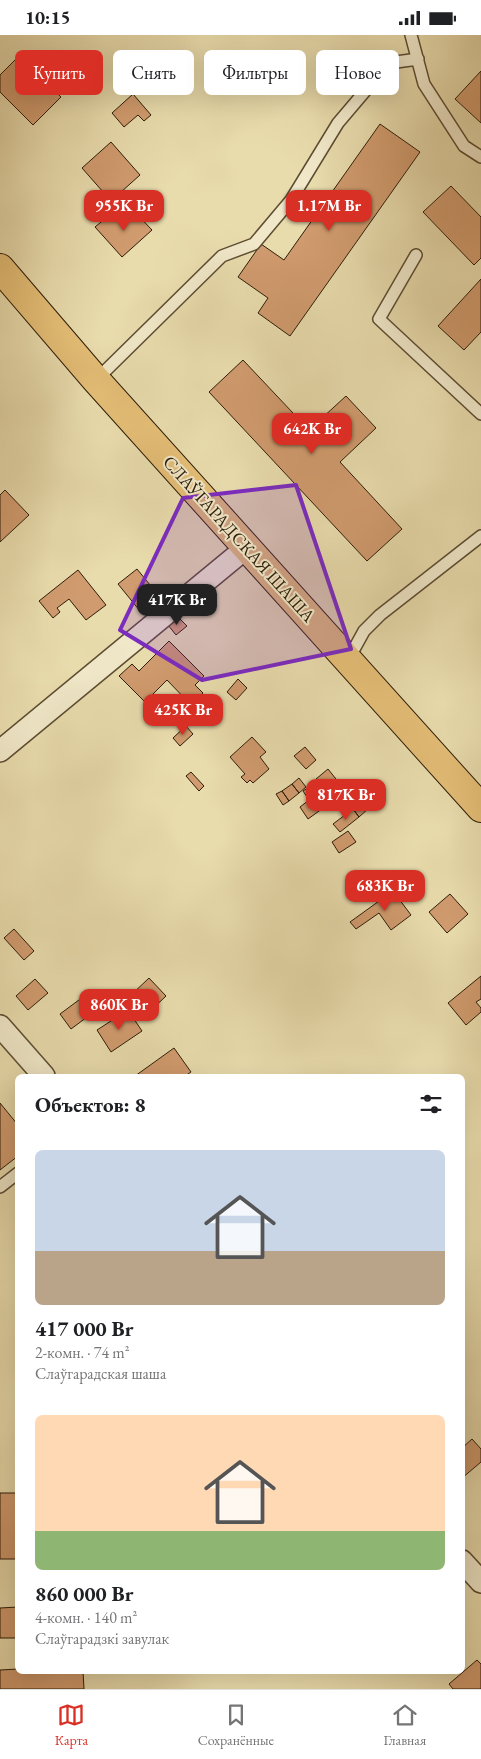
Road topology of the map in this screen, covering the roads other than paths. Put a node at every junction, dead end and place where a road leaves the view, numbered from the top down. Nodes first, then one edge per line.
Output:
1 (411, 35) edge
2 (418, 59) junction
3 (481, 157) edge
4 (416, 255) dead end
5 (0, 268) edge
6 (96, 380) junction
7 (481, 414) edge
8 (481, 536) edge
9 (246, 548) junction
10 (348, 660) junction
11 (0, 751) edge
12 (481, 808) edge
13 (0, 1025) edge
14 (42, 1074) edge
15 (15, 1175) edge
16 (0, 1187) edge
17 (465, 1564) edge
18 (481, 1582) edge

1 - 2 lane
2 - 3 lane
2 - 6 lane
4 - 7 lane
5 - 6 main road, СЛАЎГАРАДСКАЯ ШАША
6 - 9 main road, СЛАЎГАРАДСКАЯ ШАША
8 - 10 lane
9 - 10 main road, СЛАЎГАРАДСКАЯ ШАША
9 - 11 street
10 - 12 main road, СЛАЎГАРАДСКАЯ ШАША
13 - 14 street
15 - 16 lane
17 - 18 street

